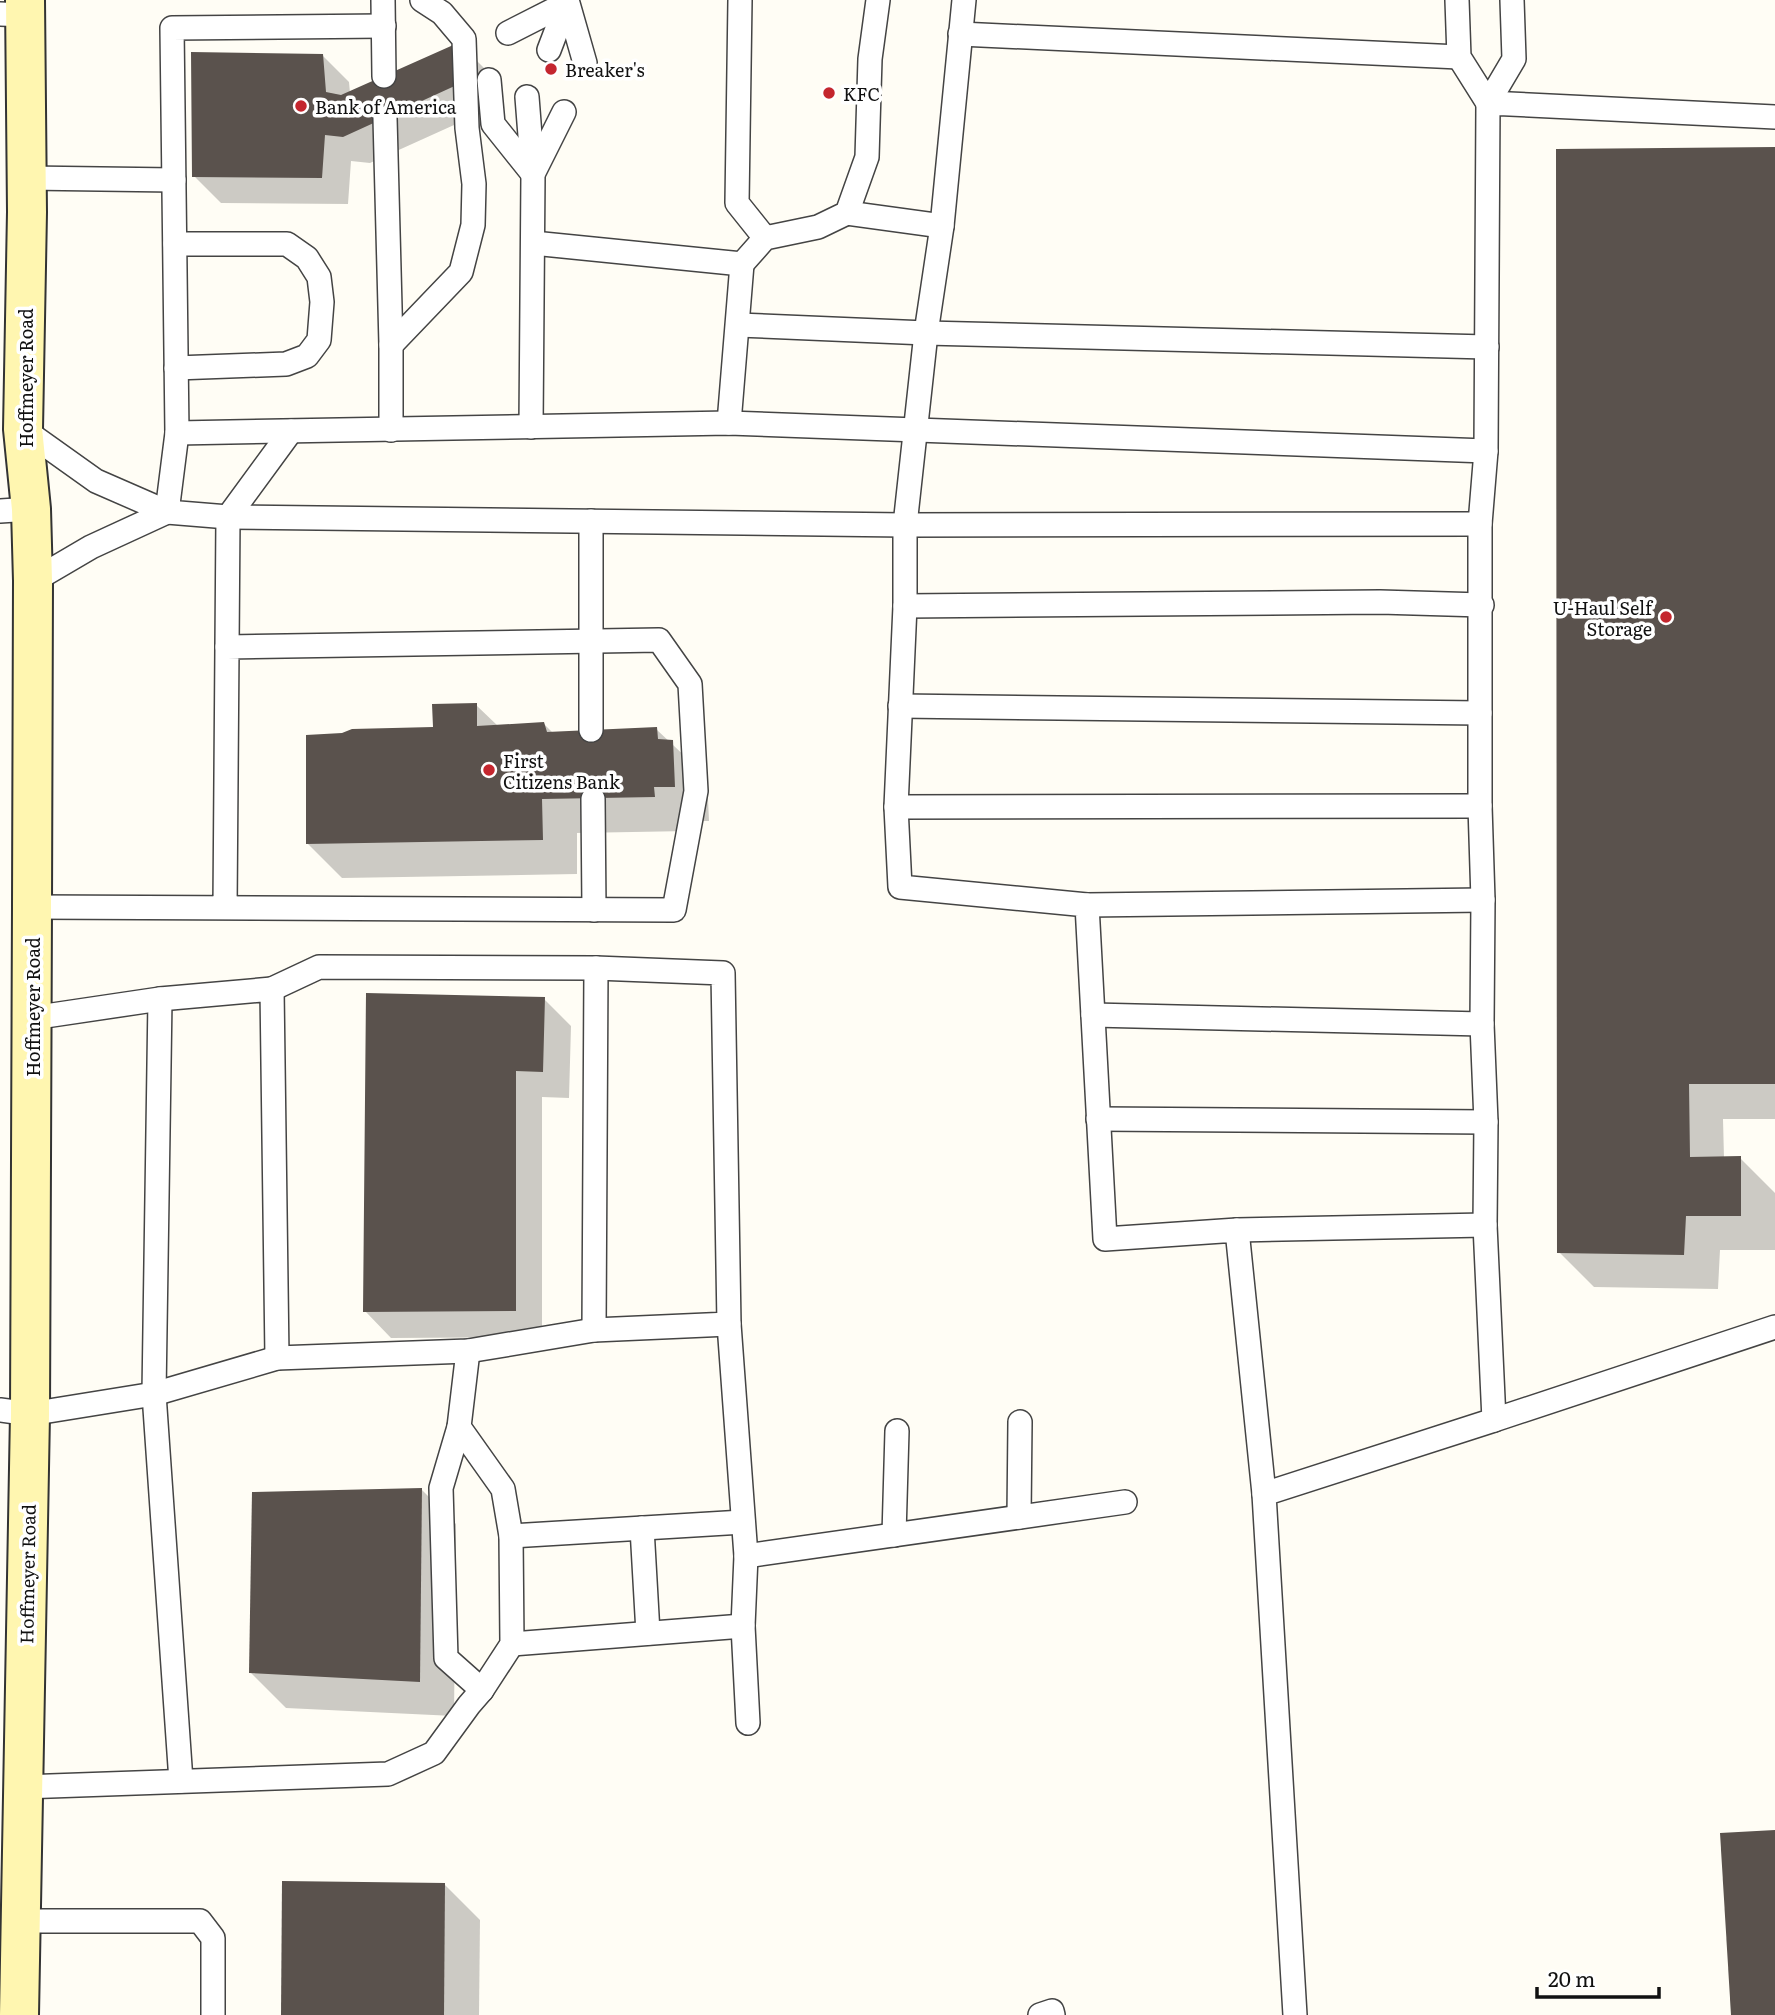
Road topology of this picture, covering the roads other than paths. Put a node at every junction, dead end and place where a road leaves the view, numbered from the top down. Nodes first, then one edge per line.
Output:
1 (383, 0) edge
2 (422, 0) edge
3 (740, 0) edge
4 (878, 0) edge
5 (964, 0) edge
6 (1457, 0) edge
7 (1512, 0) edge
8 (567, 1) edge
9 (17, 10) edge
10 (384, 26) junction
11 (508, 33) dead end
12 (960, 34) junction
13 (549, 50) dead end
14 (1459, 57) junction
15 (584, 64) dead end
16 (384, 76) dead end
17 (489, 80) dead end
18 (527, 97) dead end
19 (1488, 103) junction
20 (564, 112) dead end
21 (1775, 117) edge
22 (385, 118) dead end
23 (533, 174) junction
24 (27, 178) junction
25 (174, 180) junction
26 (847, 213) junction
27 (942, 226) junction
28 (765, 237) junction
29 (533, 243) junction
30 (175, 244) junction
31 (742, 264) junction
32 (737, 326) junction
33 (926, 333) junction
34 (391, 345) junction
35 (1487, 347) junction
36 (176, 368) junction
37 (729, 423) junction
38 (531, 427) junction
39 (915, 428) junction
40 (23, 429) junction
41 (390, 430) junction
42 (291, 431) junction
43 (177, 433) junction
44 (1486, 450) junction
45 (15, 510) edge
46 (167, 512) junction
47 (228, 517) junction
48 (590, 521) junction
49 (1480, 524) junction
50 (905, 525) junction
51 (33, 581) junction
52 (1482, 605) junction
53 (905, 606) junction
54 (591, 641) junction
55 (227, 647) junction
56 (900, 706) junction
57 (1480, 713) junction
58 (591, 730) dead end
59 (593, 799) dead end
60 (1480, 806) junction
61 (896, 807) junction
62 (1483, 900) junction
63 (1087, 905) junction
64 (32, 907) junction
65 (225, 908) junction
66 (594, 910) junction
67 (596, 968) junction
68 (272, 989) junction
69 (160, 999) junction
70 (1093, 1015) junction
71 (32, 1018) junction
72 (1482, 1024) junction
73 (1098, 1119) junction
74 (1486, 1122) junction
75 (1485, 1225) junction
76 (1237, 1230) junction
77 (729, 1324) junction
78 (1775, 1327) edge
79 (594, 1330) junction
80 (468, 1351) junction
81 (276, 1359) junction
82 (154, 1394) junction
83 (15, 1412) edge
84 (1493, 1419) junction
85 (1020, 1422) dead end
86 (459, 1427) junction
87 (897, 1431) dead end
88 (1264, 1494) junction
89 (1125, 1502) dead end
90 (1019, 1517) junction
91 (743, 1522) junction
92 (642, 1528) junction
93 (894, 1535) junction
94 (511, 1536) junction
95 (746, 1556) junction
96 (743, 1626) junction
97 (648, 1633) junction
98 (512, 1644) junction
99 (482, 1690) junction
100 (748, 1723) dead end
101 (181, 1781) junction
102 (14, 1802) edge
103 (19, 1921) junction
104 (19, 2015) edge
105 (213, 2015) edge
106 (1040, 2015) edge
107 (1054, 2015) edge
108 (1295, 2015) edge

1 - 10 lane
2 - 34 lane
3 - 28 lane
4 - 26 lane
5 - 12 lane
6 - 14 lane
7 - 19 lane
8 - 11 lane
8 - 13 lane
8 - 15 lane
9 - 24 main road, Hoffmeyer Road
10 - 16 lane
10 - 25 lane
12 - 14 lane
12 - 27 lane
14 - 19 lane
17 - 23 lane
18 - 23 lane
19 - 21 lane
19 - 35 lane
20 - 23 lane
22 - 34 lane
23 - 29 lane
24 - 25 lane
24 - 40 main road, Hoffmeyer Road
25 - 30 lane
26 - 27 lane
26 - 28 lane
27 - 33 lane
28 - 31 lane
29 - 31 lane
29 - 38 lane
30 - 36 lane
30 - 36 lane
31 - 32 lane
32 - 33 lane
32 - 37 lane
33 - 35 lane
33 - 39 lane
34 - 41 lane
35 - 44 lane
36 - 43 lane
37 - 38 lane
37 - 39 lane
38 - 41 lane
39 - 44 lane
39 - 50 lane
40 - 45 main road, Hoffmeyer Road
40 - 46 lane
41 - 42 lane
42 - 43 lane
42 - 47 lane
43 - 46 lane
44 - 49 lane
45 - 51 main road, Hoffmeyer Road
46 - 47 lane
46 - 51 lane
47 - 48 lane
47 - 55 lane
48 - 50 lane
48 - 54 lane
49 - 50 lane
49 - 52 lane
50 - 53 lane
51 - 64 main road, Hoffmeyer Road
52 - 53 lane
52 - 57 lane
53 - 56 lane
54 - 55 lane
54 - 58 lane
54 - 66 lane
55 - 65 lane
56 - 57 lane
56 - 61 lane
57 - 60 lane
59 - 66 lane
60 - 61 lane
60 - 62 lane
61 - 63 lane
62 - 63 lane
62 - 72 lane
63 - 70 lane
64 - 65 lane
64 - 71 main road, Hoffmeyer Road
65 - 66 lane
67 - 68 lane
67 - 77 lane
67 - 79 lane
68 - 69 lane
68 - 81 lane
69 - 71 lane
69 - 82 lane
70 - 72 lane
70 - 73 lane
71 - 83 main road, Hoffmeyer Road
72 - 74 lane
73 - 74 lane
73 - 76 lane
74 - 75 lane
75 - 76 lane
75 - 84 lane
76 - 88 lane
77 - 79 lane
77 - 91 lane
78 - 84 lane
79 - 80 lane
80 - 81 lane
80 - 86 lane
81 - 82 lane
82 - 83 lane
82 - 101 lane
83 - 102 main road, Hoffmeyer Road
84 - 88 lane
85 - 90 lane
86 - 94 lane
86 - 99 lane
87 - 93 lane
88 - 108 lane
89 - 90 lane
90 - 93 lane
91 - 92 lane
91 - 95 lane
92 - 94 lane
92 - 97 lane
93 - 95 lane
94 - 98 lane
95 - 96 lane
96 - 97 lane
96 - 100 lane
97 - 98 lane
98 - 99 lane
99 - 101 lane
101 - 102 lane
102 - 103 main road, Hoffmeyer Road
103 - 104 main road, Hoffmeyer Road
103 - 105 lane
106 - 107 lane

